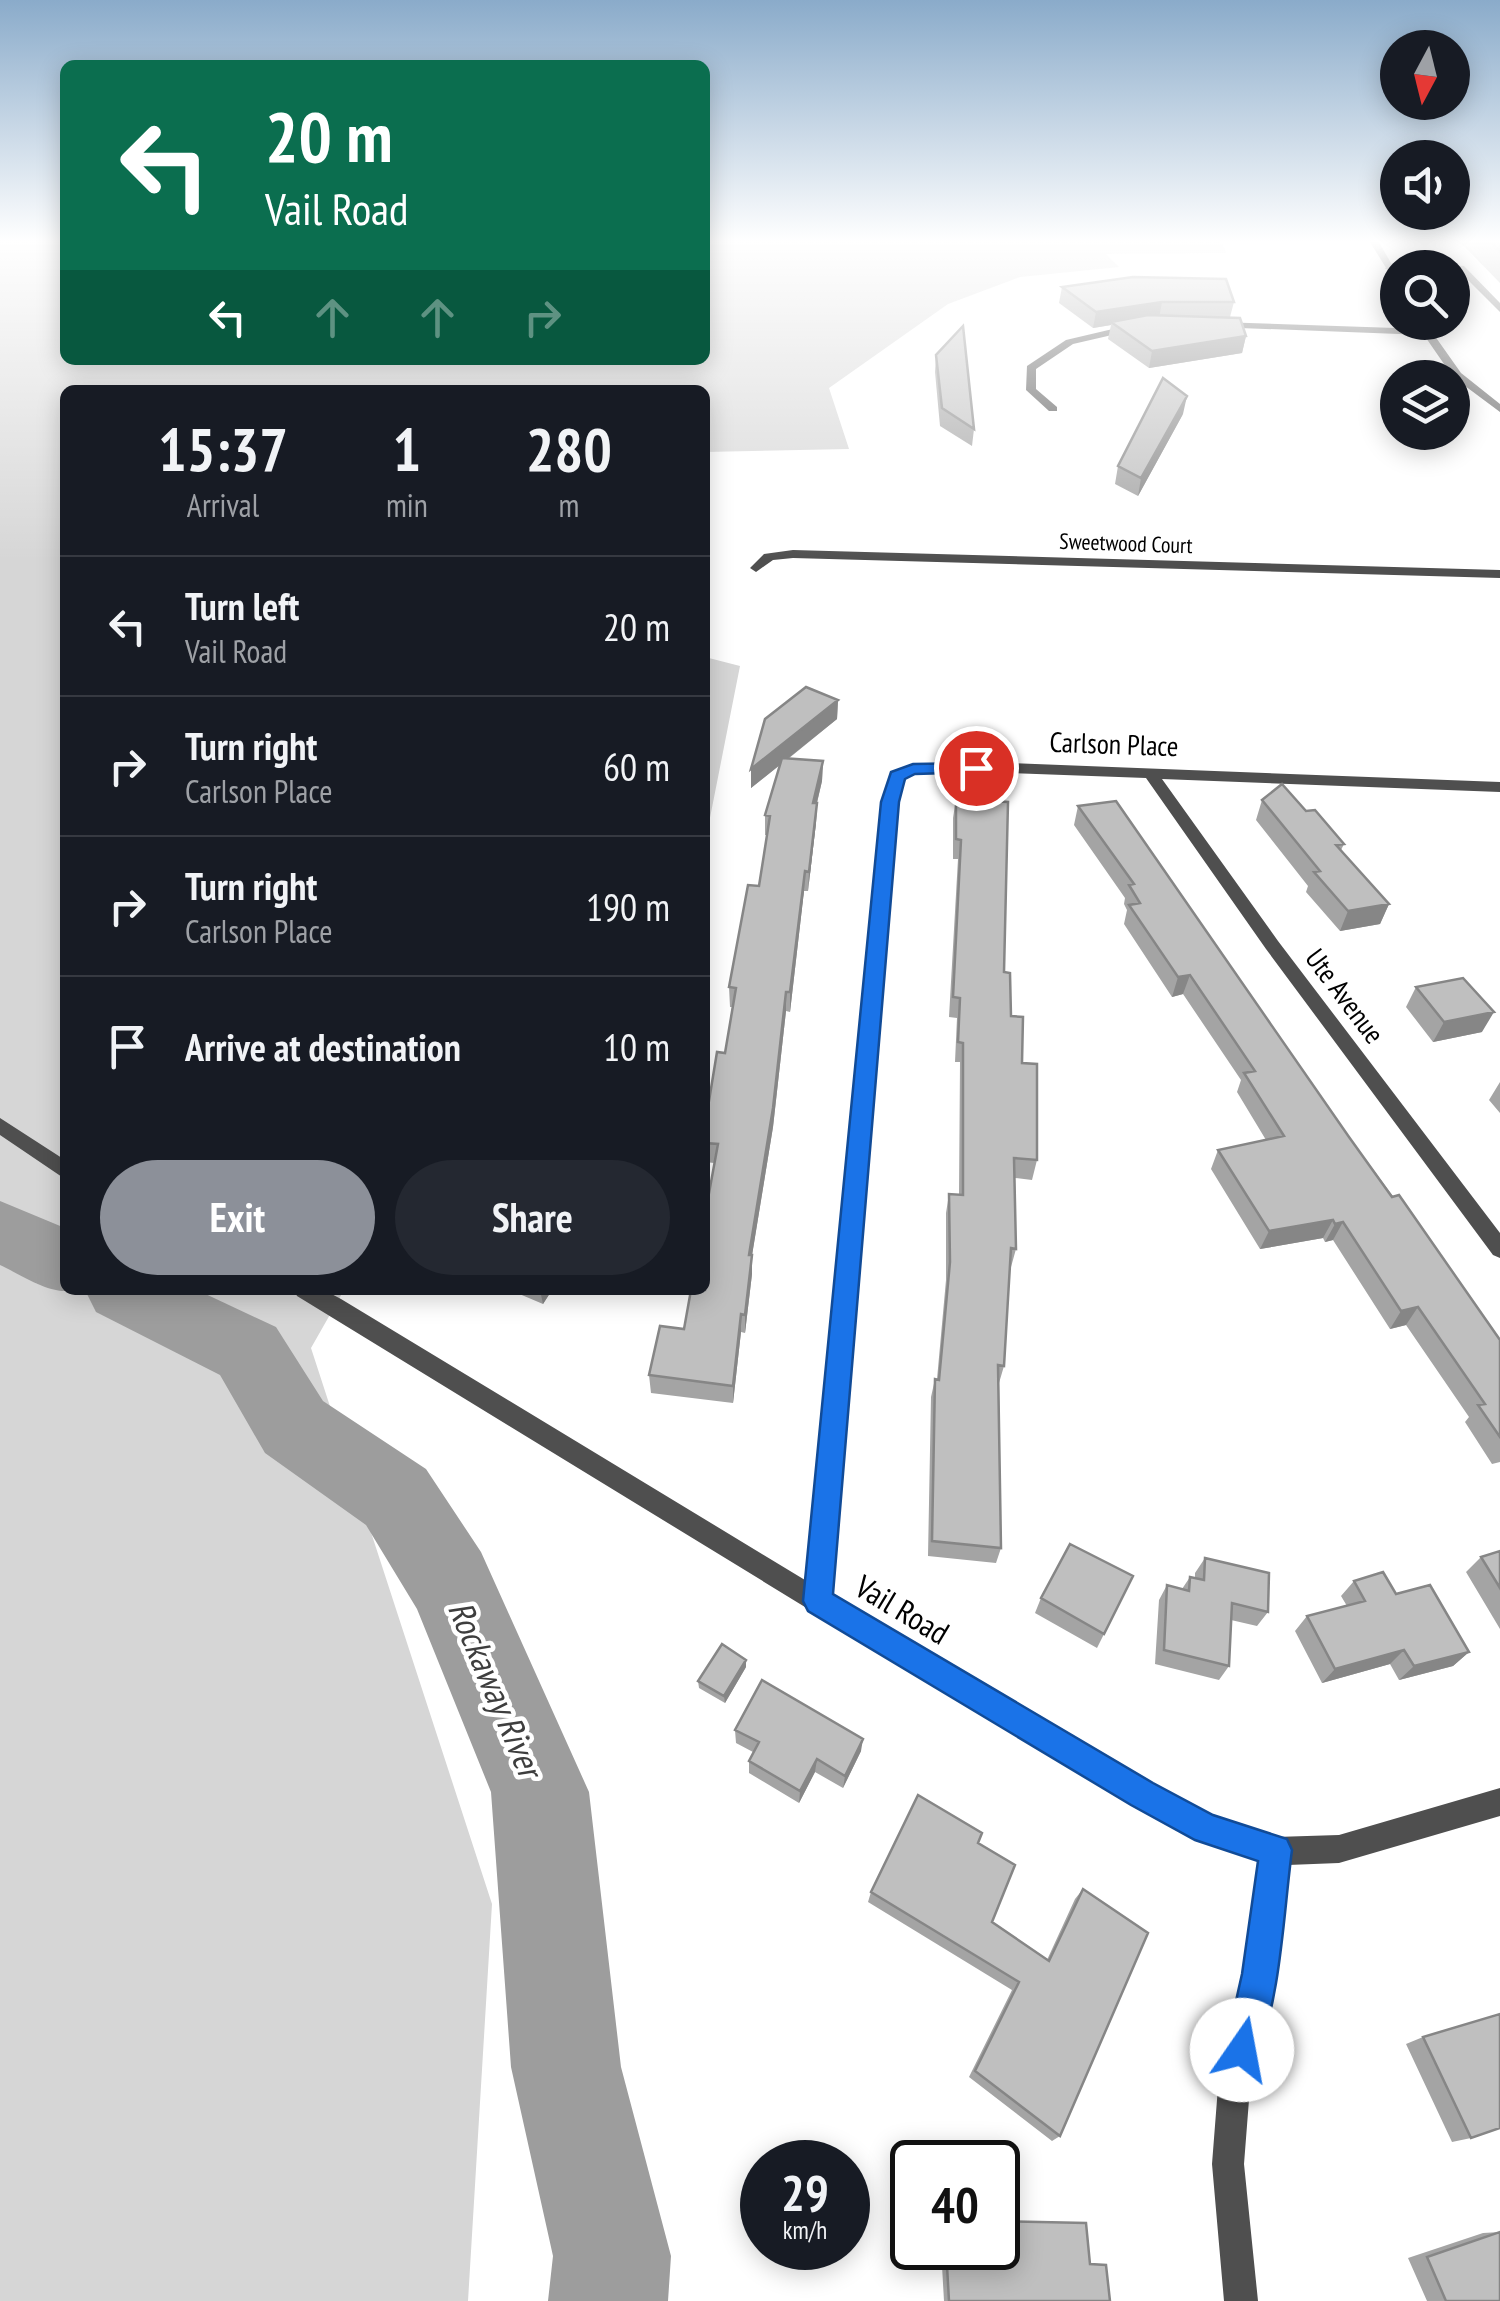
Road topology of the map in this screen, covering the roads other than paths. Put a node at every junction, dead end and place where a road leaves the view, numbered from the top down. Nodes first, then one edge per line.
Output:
1 (1066, 346) edge
2 (1436, 346) edge
3 (1053, 409) dead end
4 (1500, 409) edge
5 (756, 568) dead end
6 (1500, 574) edge
7 (1150, 774) junction
8 (1500, 788) edge
9 (0, 1125) edge
10 (60, 1168) edge
11 (1500, 1249) edge
12 (314, 1295) edge
13 (818, 1601) junction
14 (1500, 1802) edge
15 (1276, 1850) junction
16 (1241, 2301) edge

1 - 3 street
2 - 4 street
5 - 6 street, Sweetwood Court
7 - 8 street, Carlson Place
7 - 11 street, Ute Avenue
7 - 13 street, Carlson Place
9 - 10 street
12 - 13 street, Vail Road
13 - 15 street, Vail Road
14 - 15 street, Vail Road
15 - 16 street

